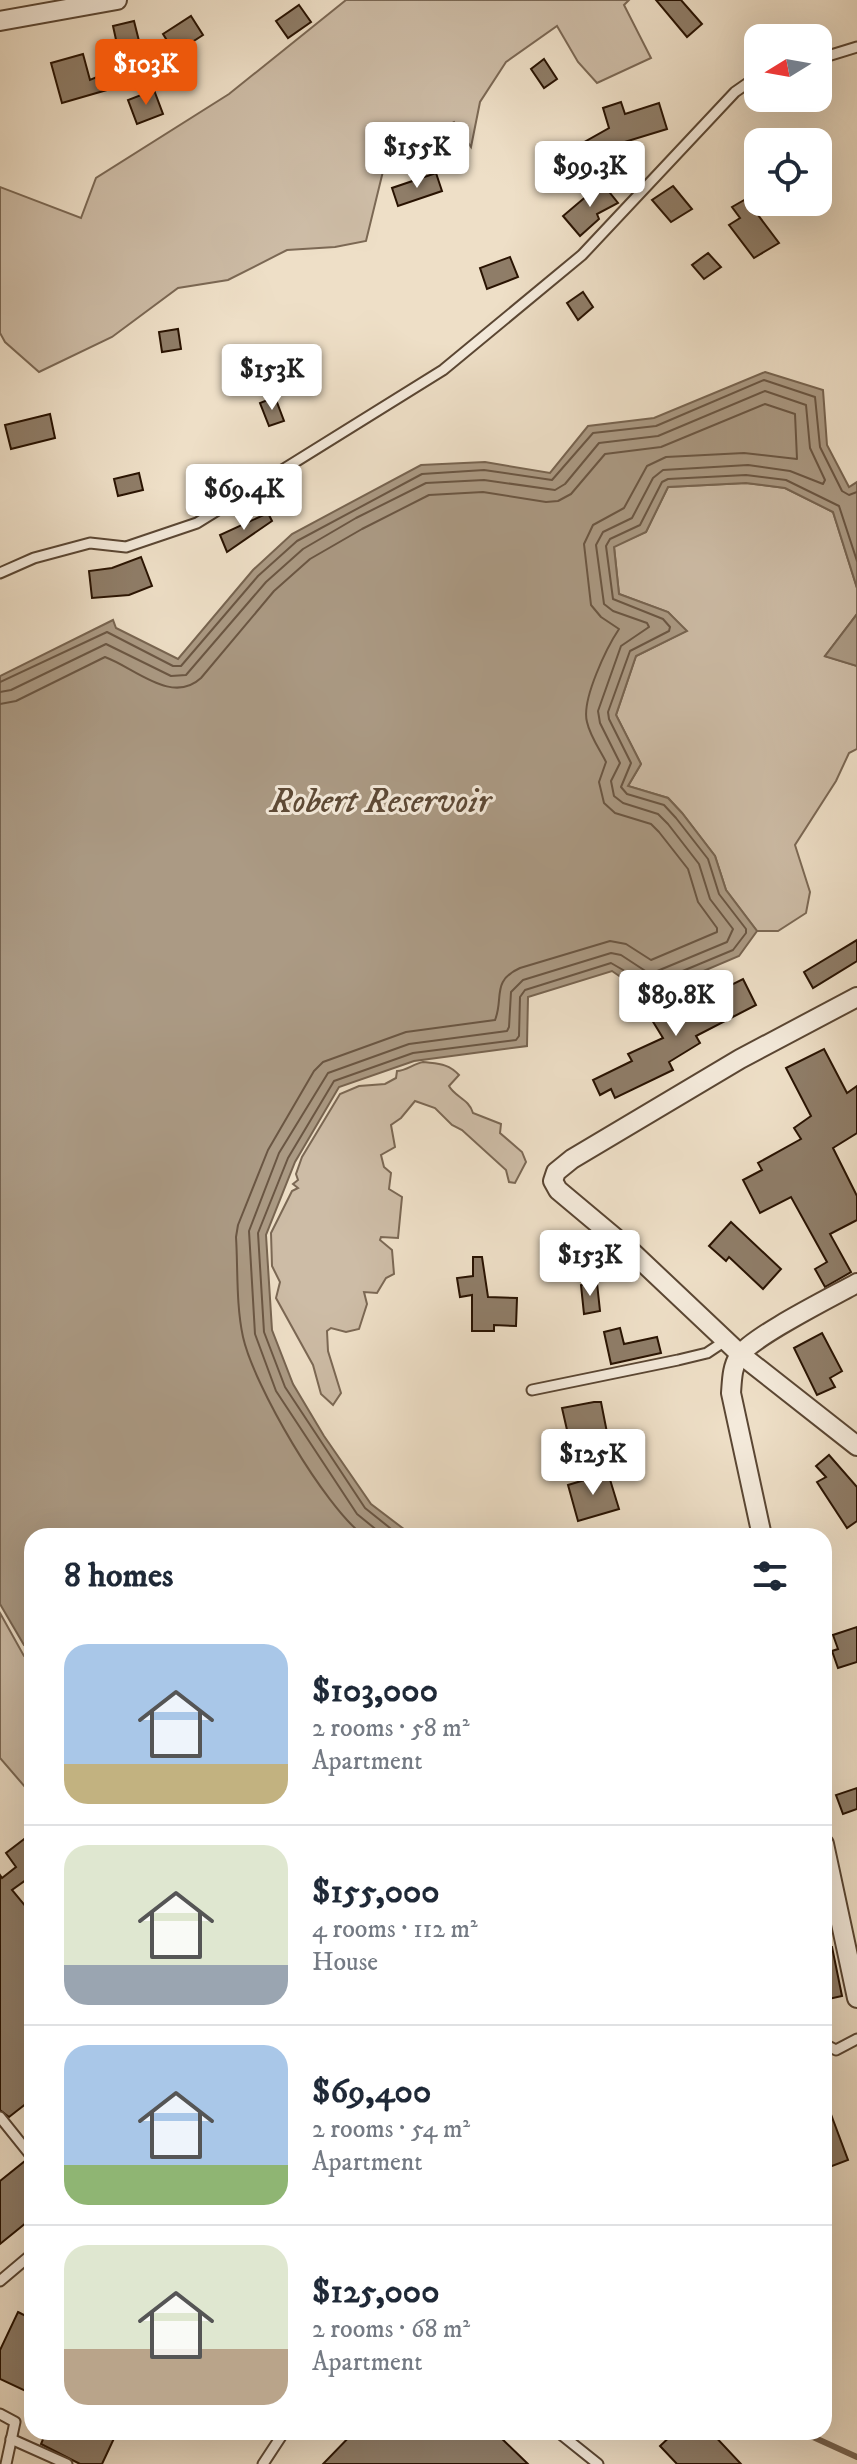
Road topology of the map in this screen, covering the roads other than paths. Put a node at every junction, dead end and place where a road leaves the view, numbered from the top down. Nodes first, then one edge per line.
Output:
1 (117, 0) edge
2 (0, 21) edge
3 (857, 47) edge
4 (832, 55) edge
5 (744, 86) edge
6 (0, 573) edge
7 (857, 997) edge
8 (857, 1283) edge
9 (725, 1341) junction
10 (740, 1354) junction
11 (532, 1390) dead end
12 (857, 1446) edge
13 (760, 1528) edge
14 (832, 1881) edge
15 (857, 1998) edge
16 (857, 2039) edge
17 (832, 2048) edge
18 (0, 2117) edge
19 (24, 2147) edge
20 (24, 2261) edge
21 (0, 2281) edge
22 (0, 2414) edge
23 (11, 2439) junction
24 (279, 2440) edge
25 (568, 2440) edge
26 (6, 2464) edge
27 (67, 2464) edge
28 (263, 2464) edge
29 (598, 2464) edge

1 - 2 street
3 - 4 lane
5 - 6 lane
7 - 9 street
8 - 10 street
9 - 10 street
9 - 11 lane
10 - 12 street
10 - 13 street
14 - 15 street
16 - 17 lane
18 - 19 lane
20 - 21 lane
22 - 23 lane
23 - 26 lane
23 - 27 lane
24 - 28 lane
25 - 29 lane

